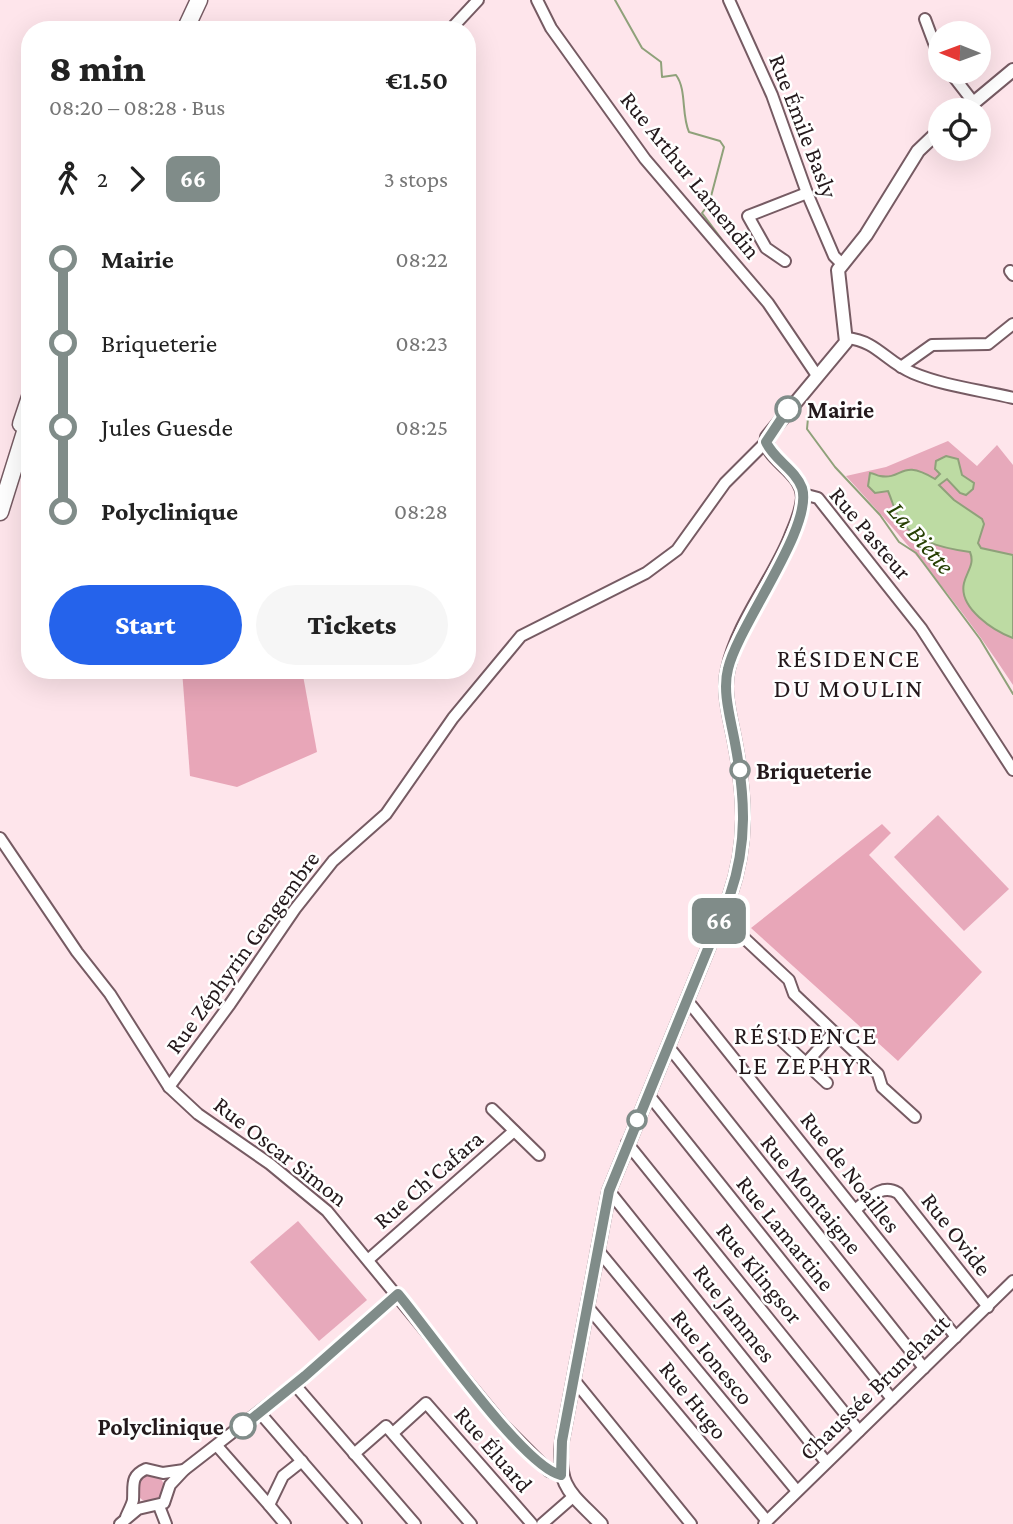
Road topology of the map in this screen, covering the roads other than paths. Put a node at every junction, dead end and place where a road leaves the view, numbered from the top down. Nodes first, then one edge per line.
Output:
1 (192, 0) edge
2 (200, 0) edge
3 (478, 0) edge
4 (537, 0) edge
5 (729, 0) edge
6 (925, 19) dead end
7 (182, 21) edge
8 (190, 21) edge
9 (458, 21) edge
10 (928, 27) edge
11 (1013, 70) edge
12 (980, 98) edge
13 (928, 142) edge
14 (807, 193) junction
15 (785, 261) dead end
16 (842, 264) junction
17 (1011, 328) edge
18 (848, 338) junction
19 (901, 367) junction
20 (817, 374) junction
21 (1013, 398) edge
22 (21, 425) edge
23 (766, 442) junction
24 (21, 445) edge
25 (0, 489) edge
26 (803, 494) junction
27 (0, 512) edge
28 (1013, 770) edge
29 (0, 838) edge
30 (723, 912) junction
31 (687, 1000) junction
32 (834, 1032) junction
33 (780, 1039) dead end
34 (668, 1046) junction
35 (806, 1063) junction
36 (827, 1083) dead end
37 (169, 1087) junction
38 (648, 1094) junction
39 (492, 1109) dead end
40 (915, 1117) dead end
41 (514, 1131) junction
42 (627, 1143) junction
43 (539, 1155) dead end
44 (609, 1191) junction
45 (855, 1210) junction
46 (597, 1249) junction
47 (369, 1259) junction
48 (1013, 1281) edge
49 (587, 1306) junction
50 (988, 1307) junction
51 (956, 1337) junction
52 (924, 1368) junction
53 (305, 1376) dead end
54 (574, 1380) junction
55 (295, 1385) junction
56 (891, 1399) junction
57 (260, 1413) junction
58 (389, 1429) junction
59 (859, 1431) junction
60 (218, 1447) junction
61 (354, 1454) junction
62 (302, 1461) junction
63 (826, 1462) junction
64 (184, 1470) junction
65 (163, 1473) junction
66 (561, 1475) junction
67 (170, 1485) junction
68 (797, 1491) junction
69 (574, 1496) junction
70 (133, 1497) junction
71 (269, 1505) junction
72 (159, 1506) junction
73 (144, 1507) junction
74 (122, 1522) edge
75 (766, 1522) edge
76 (166, 1524) edge
77 (285, 1524) edge
78 (356, 1524) edge
79 (415, 1524) edge
80 (471, 1524) edge
81 (532, 1524) edge
82 (542, 1524) edge
83 (601, 1524) edge
84 (691, 1524) edge

1 - 7 highway
2 - 8 highway
3 - 9 street
4 - 20 street, Rue Arthur Lamendin
5 - 14 street, Rue Émile Basly
6 - 10 street
11 - 12 main road
13 - 16 main road
14 - 15 street
14 - 16 street, Rue Émile Basly
16 - 18 main road
17 - 19 street
18 - 19 street
18 - 20 main road
19 - 21 street
20 - 23 main road
22 - 25 highway
23 - 26 main road, Rue Pasteur
23 - 37 street, Rue Zéphyrin Gengembre
24 - 27 highway
26 - 28 street, Rue Pasteur
26 - 30 main road
29 - 37 street, Rue Oscar Simon
30 - 31 main road
30 - 32 street
31 - 34 main road
31 - 45 street, Rue de Noailles
32 - 35 street
32 - 40 street
33 - 35 street
34 - 38 main road
34 - 52 street, Rue Montaigne
35 - 36 street
37 - 47 street, Rue Oscar Simon
38 - 42 main road
38 - 56 street, Rue Lamartine
39 - 41 street, Rue Ch'Cafara
41 - 43 street, Rue Ch'Cafara
41 - 47 street, Rue Ch'Cafara
42 - 44 main road
42 - 59 street, Rue Klingsor
44 - 46 main road
44 - 63 street, Rue Jammes
45 - 50 street, Rue Ovide
45 - 51 street, Rue de Noailles
46 - 49 main road
46 - 68 street, Rue Ionesco
47 - 66 street, Rue Oscar Simon
48 - 50 street, Chaussée Brunehaut
49 - 54 main road
49 - 75 street, Rue Hugo
50 - 51 street, Chaussée Brunehaut
51 - 52 street, Chaussée Brunehaut
52 - 56 street, Chaussée Brunehaut
53 - 55 street
54 - 66 main road
54 - 84 street
55 - 57 street
55 - 61 street
56 - 59 street, Chaussée Brunehaut
57 - 60 street
57 - 62 street
58 - 61 street
58 - 80 street
58 - 81 street, Rue Éluard
59 - 63 street, Chaussée Brunehaut
60 - 64 street
60 - 71 street
61 - 79 street
62 - 71 street
62 - 78 street
63 - 68 street, Chaussée Brunehaut
64 - 65 street
64 - 67 street
65 - 67 street
65 - 70 street
66 - 69 main road
67 - 72 street
68 - 75 street, Chaussée Brunehaut
69 - 82 street
69 - 83 main road
70 - 73 street
70 - 74 street
71 - 77 street
72 - 73 street
72 - 76 street
73 - 74 street

